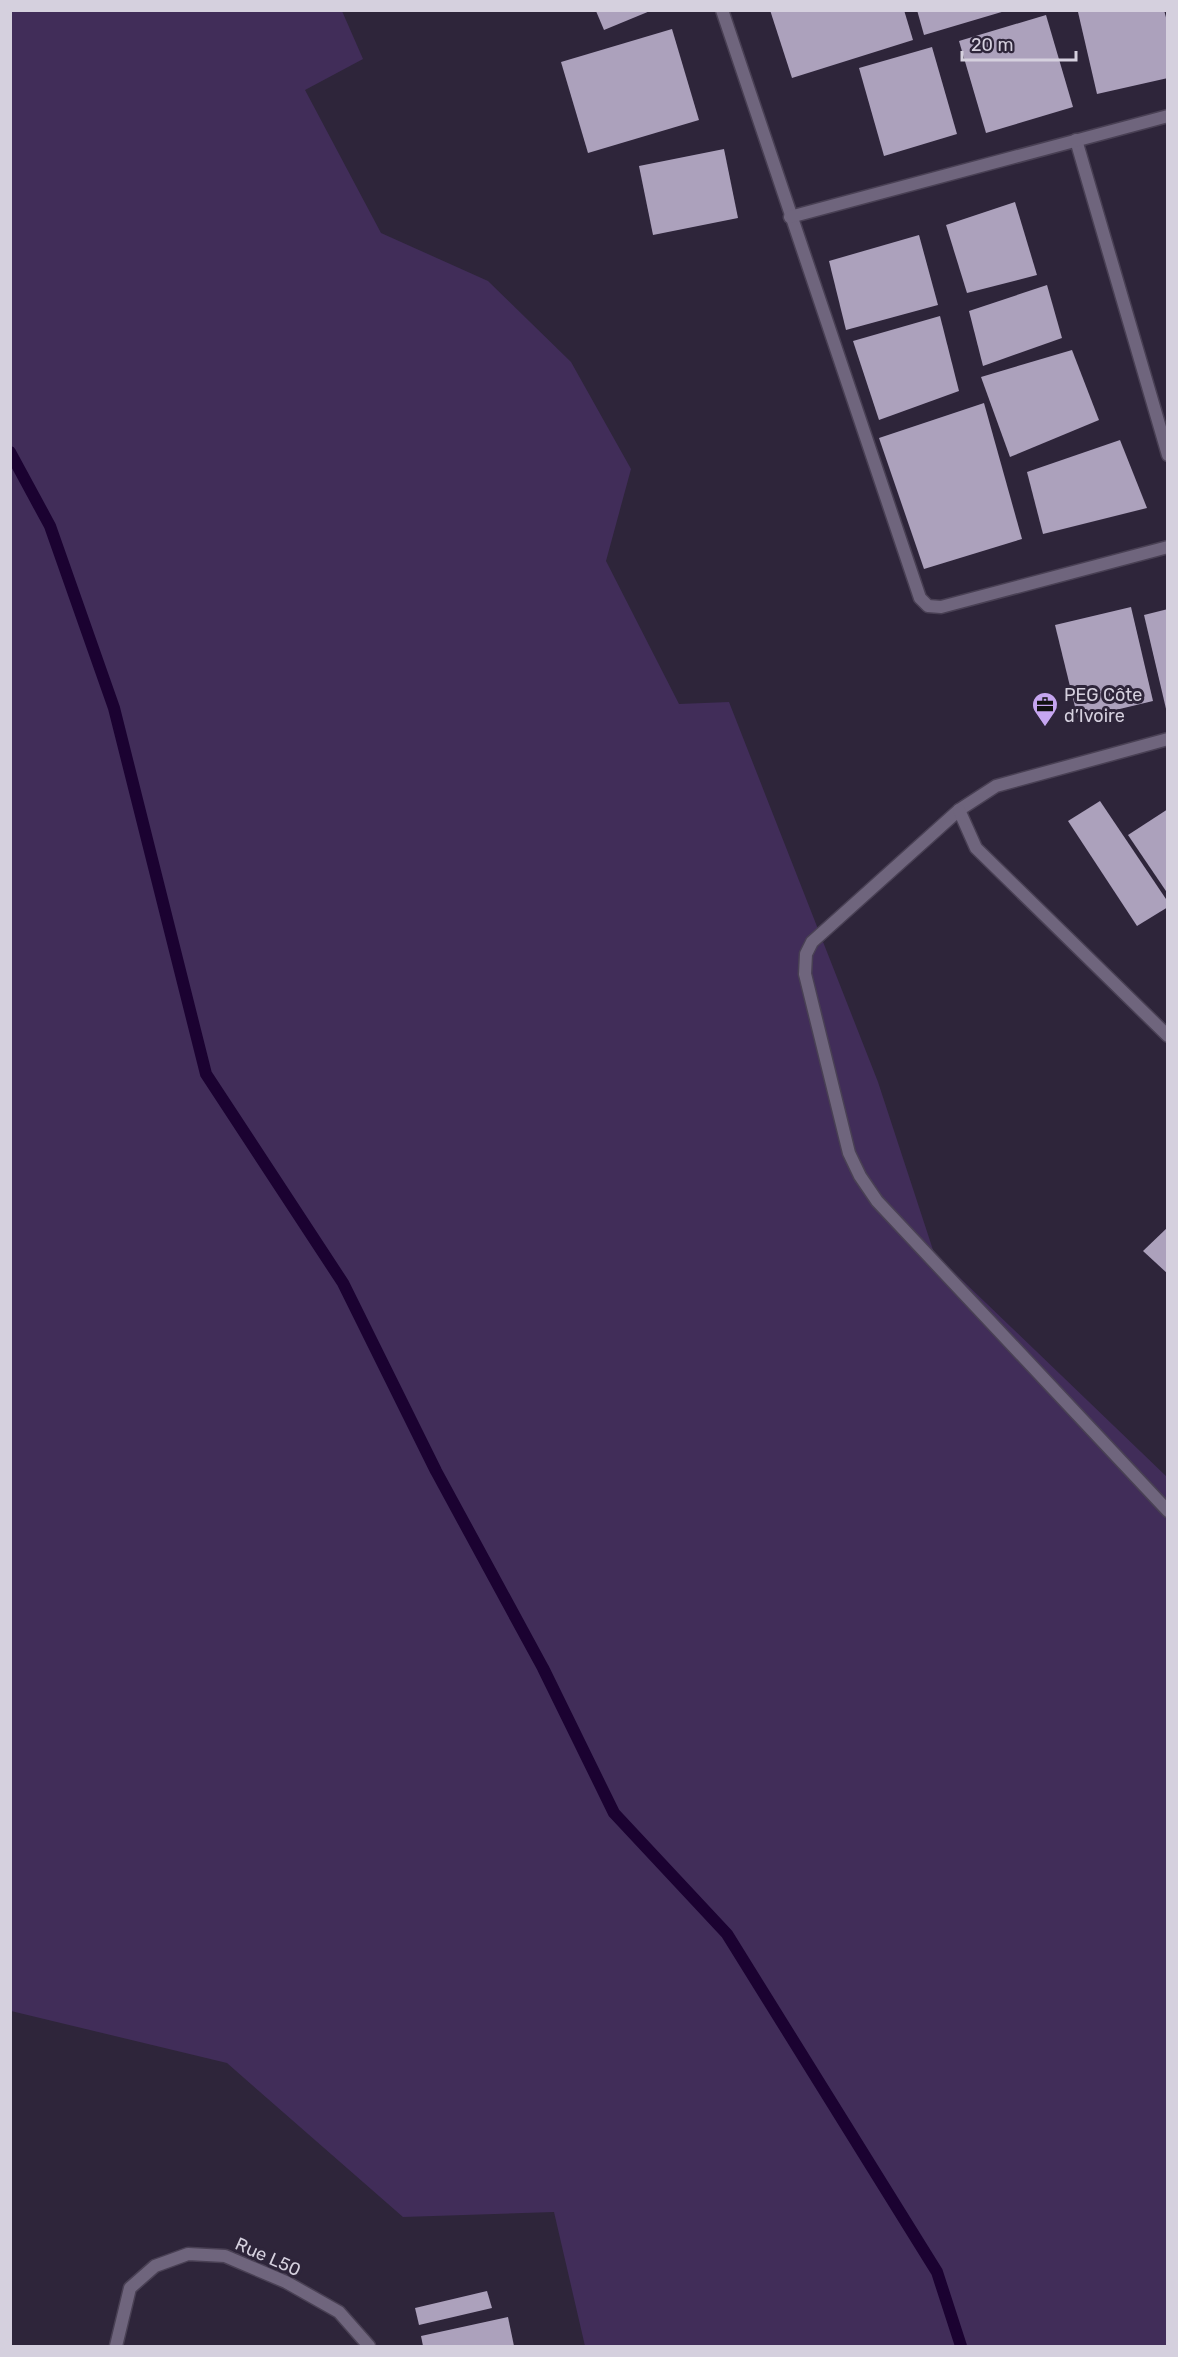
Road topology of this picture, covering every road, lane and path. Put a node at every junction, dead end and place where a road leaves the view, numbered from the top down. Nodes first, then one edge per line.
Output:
1 (722, 10) edge
2 (1167, 116) edge
3 (1076, 141) junction
4 (790, 217) junction
5 (1167, 454) edge
6 (1167, 547) edge
7 (1167, 739) edge
8 (958, 810) junction
9 (1167, 1036) edge
10 (1167, 1511) edge
11 (116, 2346) edge
12 (369, 2346) edge

1 - 4 street
2 - 3 street
3 - 4 street
3 - 5 street
4 - 6 street
7 - 8 street
8 - 9 street
8 - 10 street
11 - 12 street, Rue L50

